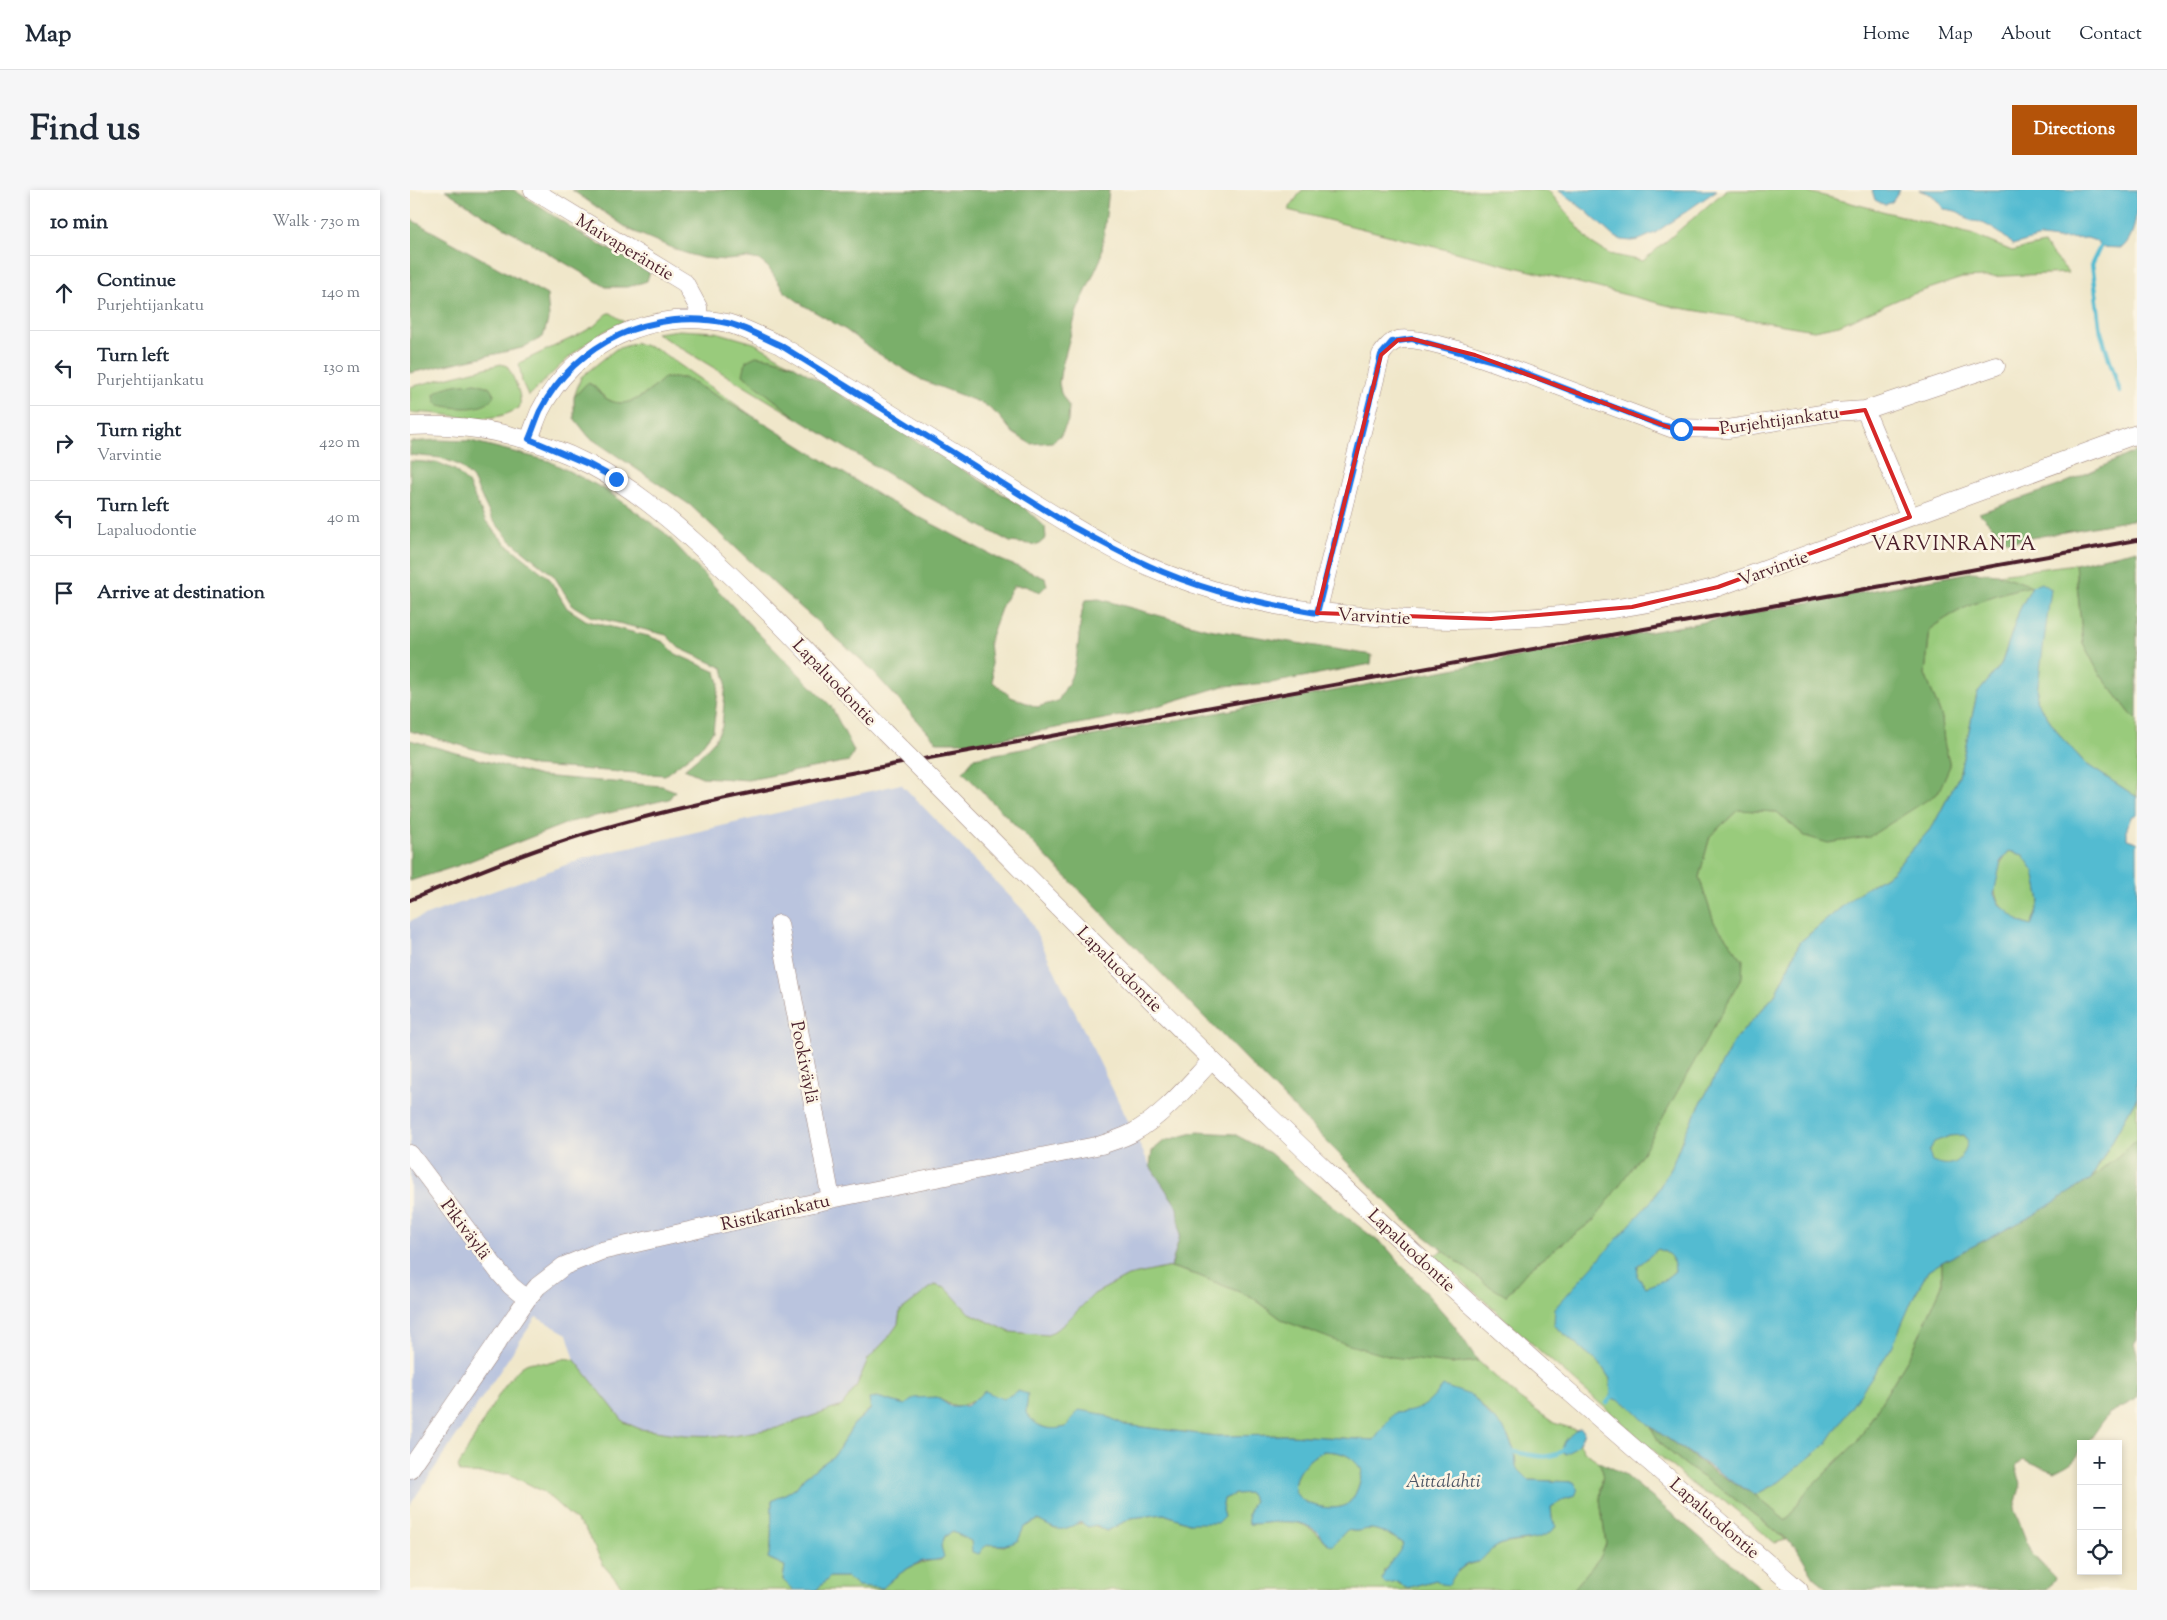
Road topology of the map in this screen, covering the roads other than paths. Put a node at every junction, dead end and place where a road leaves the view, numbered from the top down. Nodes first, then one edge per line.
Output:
1 (533, 190) edge
2 (699, 319) junction
3 (1996, 366) dead end
4 (1865, 410) junction
5 (410, 426) edge
6 (2137, 434) edge
7 (529, 439) junction
8 (1910, 516) junction
9 (1317, 613) junction
10 (779, 924) dead end
11 (1212, 1060) junction
12 (410, 1154) edge
13 (831, 1199) junction
14 (527, 1299) junction
15 (410, 1469) edge
16 (1799, 1590) edge

1 - 2 street, Maivaperäntie
2 - 7 street, Varvintie
2 - 9 street, Varvintie
3 - 4 street, Purjehtijankatu
4 - 8 street, Purjehtijankatu
4 - 9 street, Purjehtijankatu
5 - 7 street, Lapaluodontie
6 - 8 street, Varvintie
7 - 11 street, Lapaluodontie, bridge
8 - 9 street, Varvintie
10 - 13 street, Pookiväylä
11 - 13 street, Ristikarinkatu
11 - 16 street, Lapaluodontie
12 - 14 street, Pikiväylä
13 - 14 street, Ristikarinkatu
14 - 15 street, Ristikarinkatu

